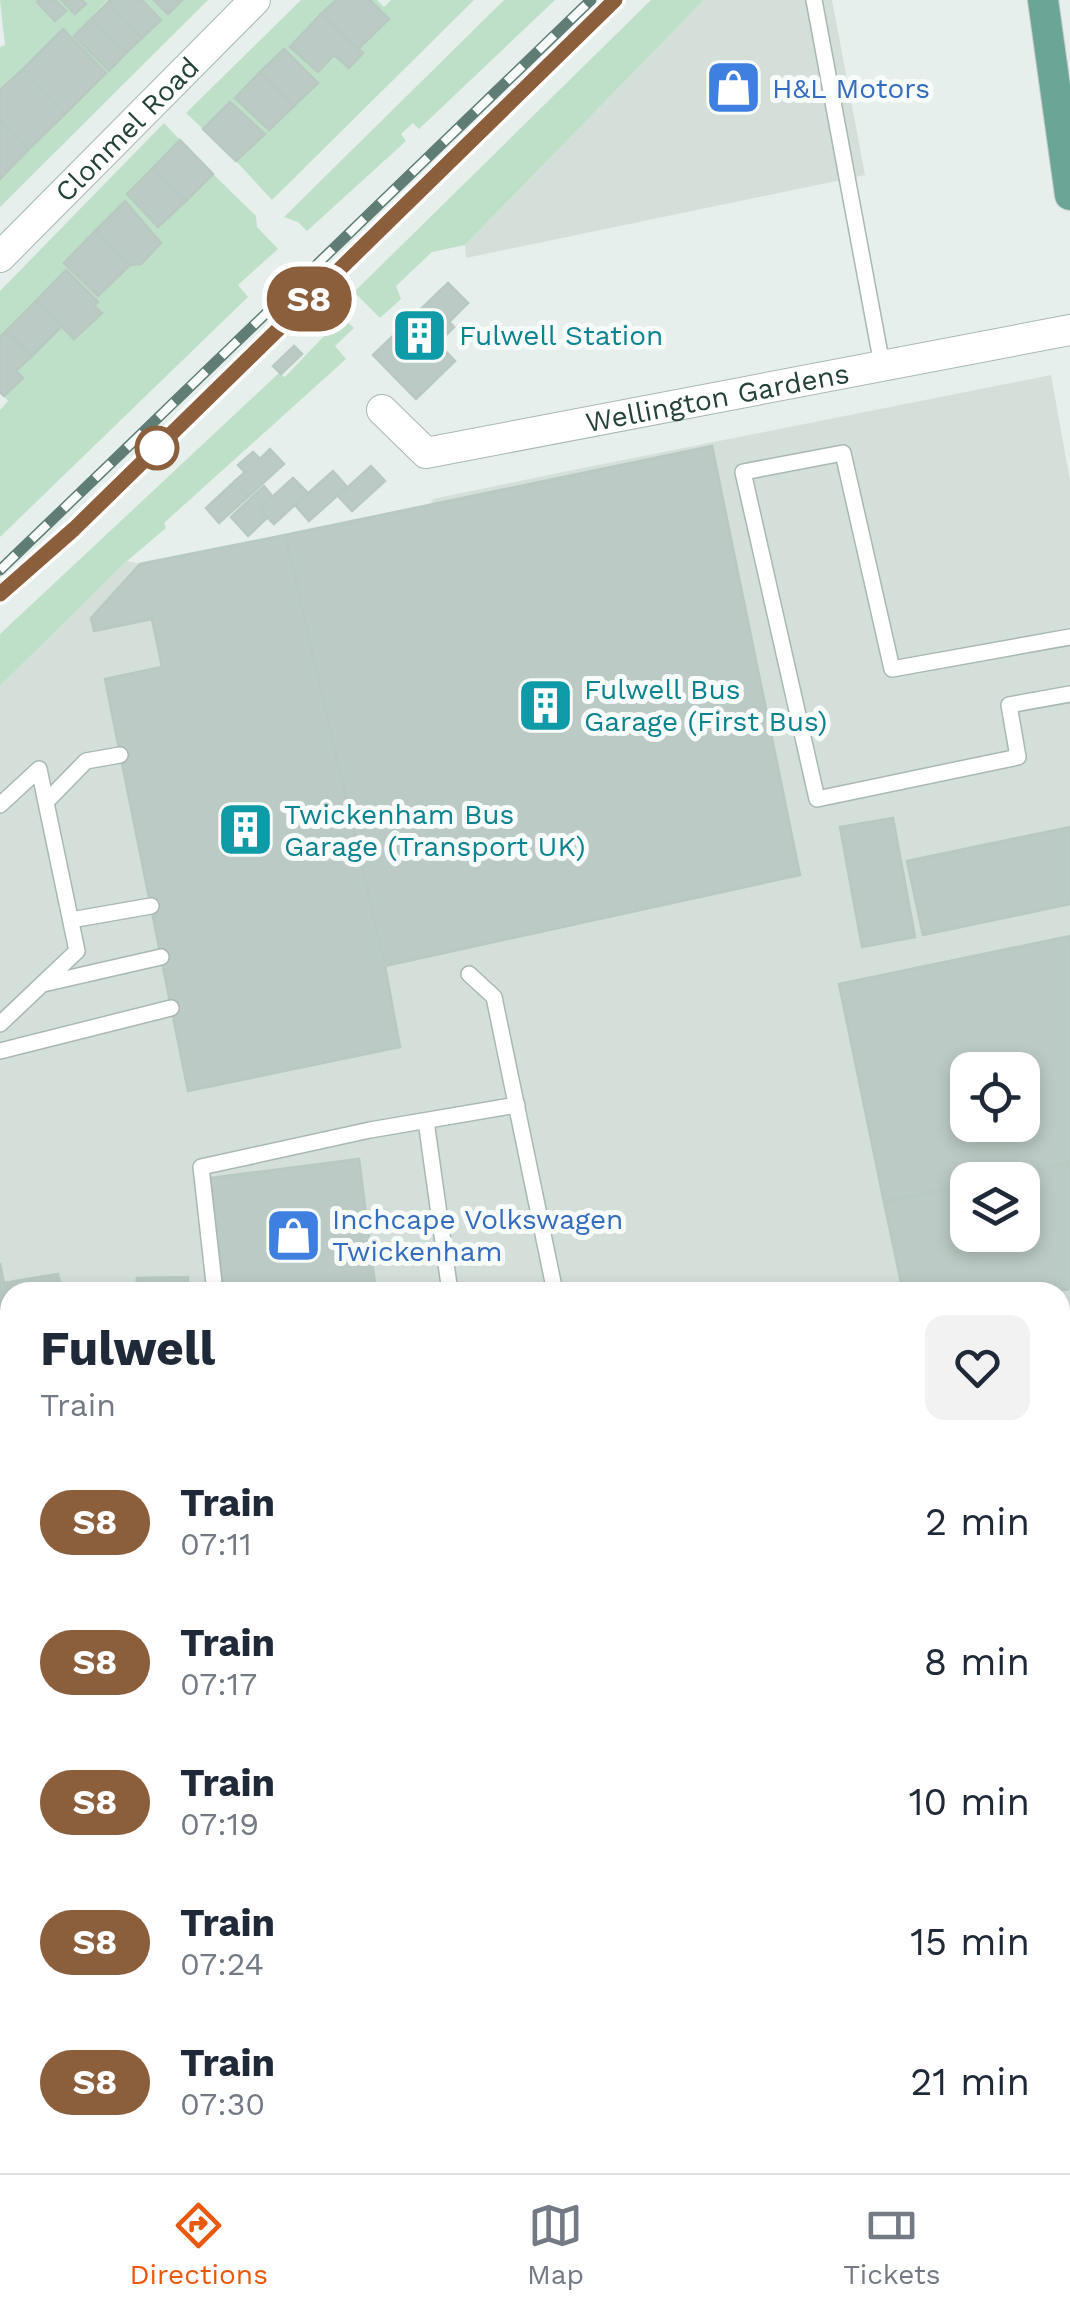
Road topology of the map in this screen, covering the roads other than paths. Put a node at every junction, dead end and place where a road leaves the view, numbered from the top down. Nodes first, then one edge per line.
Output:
1 (255, 0) edge
2 (814, 0) edge
3 (1043, 0) edge
4 (1070, 194) edge
5 (0, 258) edge
6 (1070, 330) edge
7 (882, 365) junction
8 (382, 410) dead end
9 (1070, 637) edge
10 (1070, 694) edge
11 (120, 755) dead end
12 (46, 802) junction
13 (0, 805) edge
14 (151, 906) dead end
15 (71, 920) junction
16 (161, 957) dead end
17 (469, 974) dead end
18 (42, 984) junction
19 (171, 1008) dead end
20 (0, 1024) edge
21 (0, 1051) edge
22 (517, 1105) junction
23 (426, 1120) junction
24 (214, 1282) edge
25 (449, 1282) edge
26 (554, 1282) edge

1 - 5 street, Clonmel Road
2 - 7 lane
3 - 4 main road
6 - 7 street, Wellington Gardens
7 - 8 street, Wellington Gardens
9 - 10 lane
11 - 12 lane
12 - 13 lane
12 - 15 lane
14 - 15 lane
15 - 18 lane
16 - 18 lane
17 - 22 lane
18 - 20 lane
19 - 21 lane
22 - 23 lane
22 - 26 lane
23 - 24 lane
23 - 25 lane

